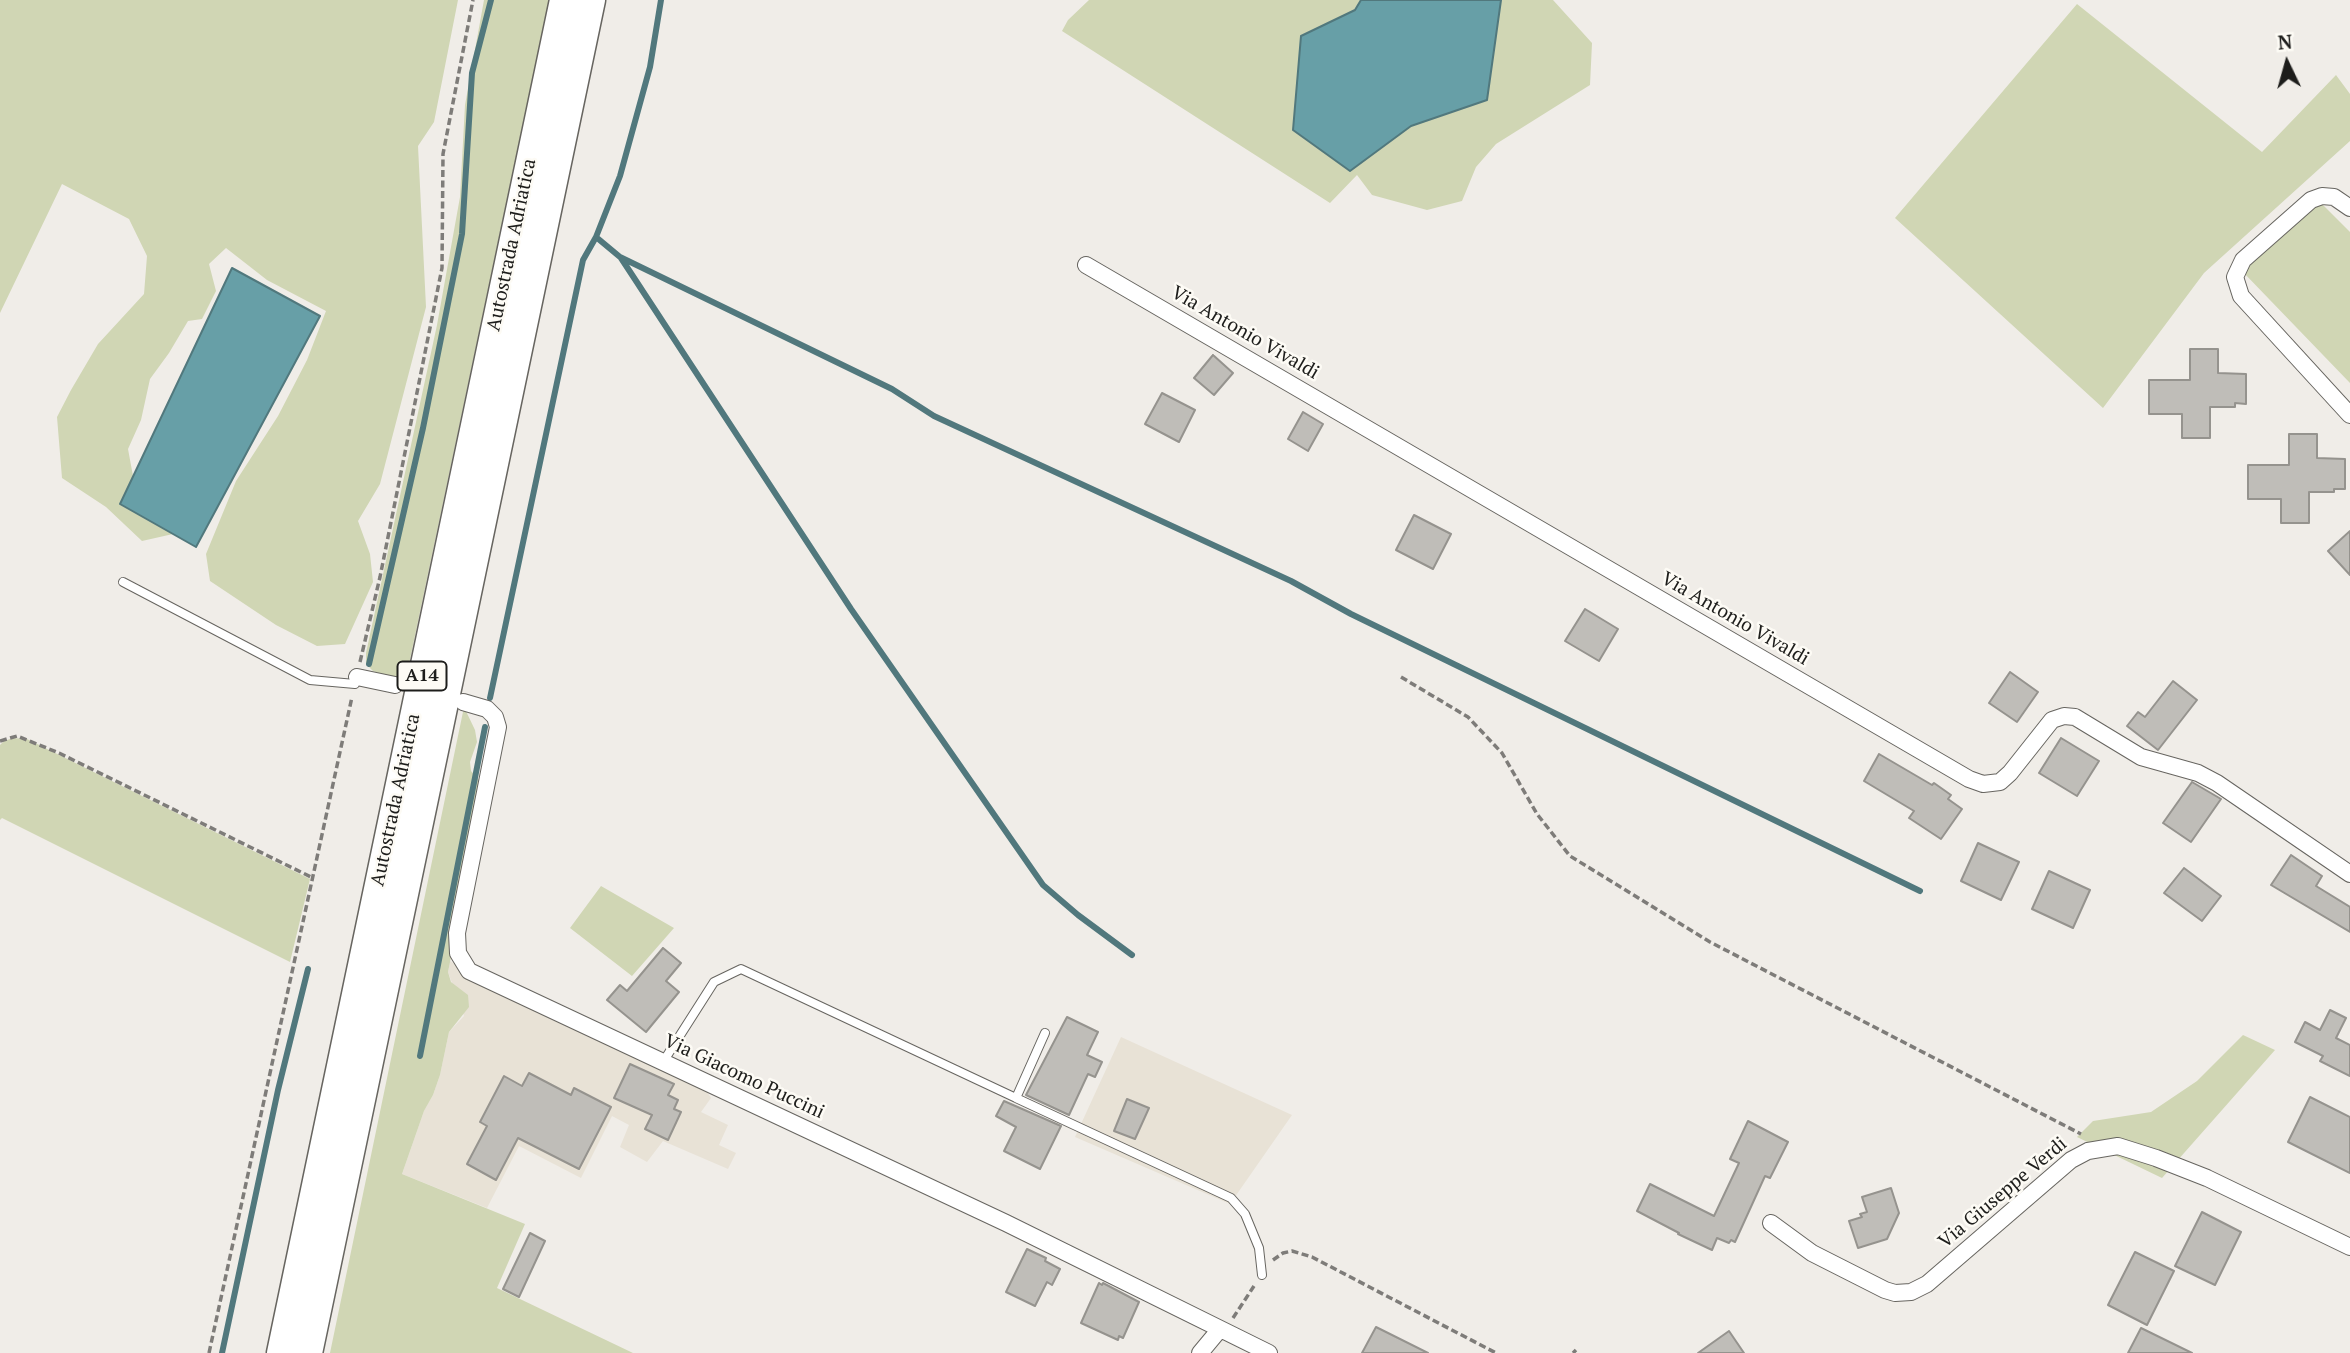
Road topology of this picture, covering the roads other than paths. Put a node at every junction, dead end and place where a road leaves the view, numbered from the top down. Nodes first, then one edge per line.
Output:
1 (564, 0) edge
2 (591, 0) edge
3 (2350, 208) edge
4 (1086, 265) dead end
5 (2350, 415) edge
6 (123, 582) dead end
7 (356, 680) joint
8 (395, 685) dead end
9 (463, 702) dead end
10 (2350, 874) edge
11 (1045, 1033) dead end
12 (663, 1062) junction
13 (1016, 1098) junction
14 (1771, 1223) dead end
15 (2350, 1247) edge
16 (1262, 1275) road end
17 (1222, 1330) junction
18 (281, 1353) edge
19 (308, 1353) edge
20 (1200, 1353) edge
21 (1269, 1353) edge

1 - 18 highway, Autostrada Adriatica / A14
2 - 19 highway, Autostrada Adriatica / A14
3 - 5 street
4 - 10 street, Via Antonio Vivaldi
6 - 7 lane
7 - 8 street
9 - 12 street, Via Giacomo Puccini
11 - 13 lane
12 - 13 lane
12 - 17 street, Via Giacomo Puccini
13 - 16 lane
14 - 15 street, Via Giuseppe Verdi
17 - 20 street
17 - 21 street, Via Giacomo Puccini

